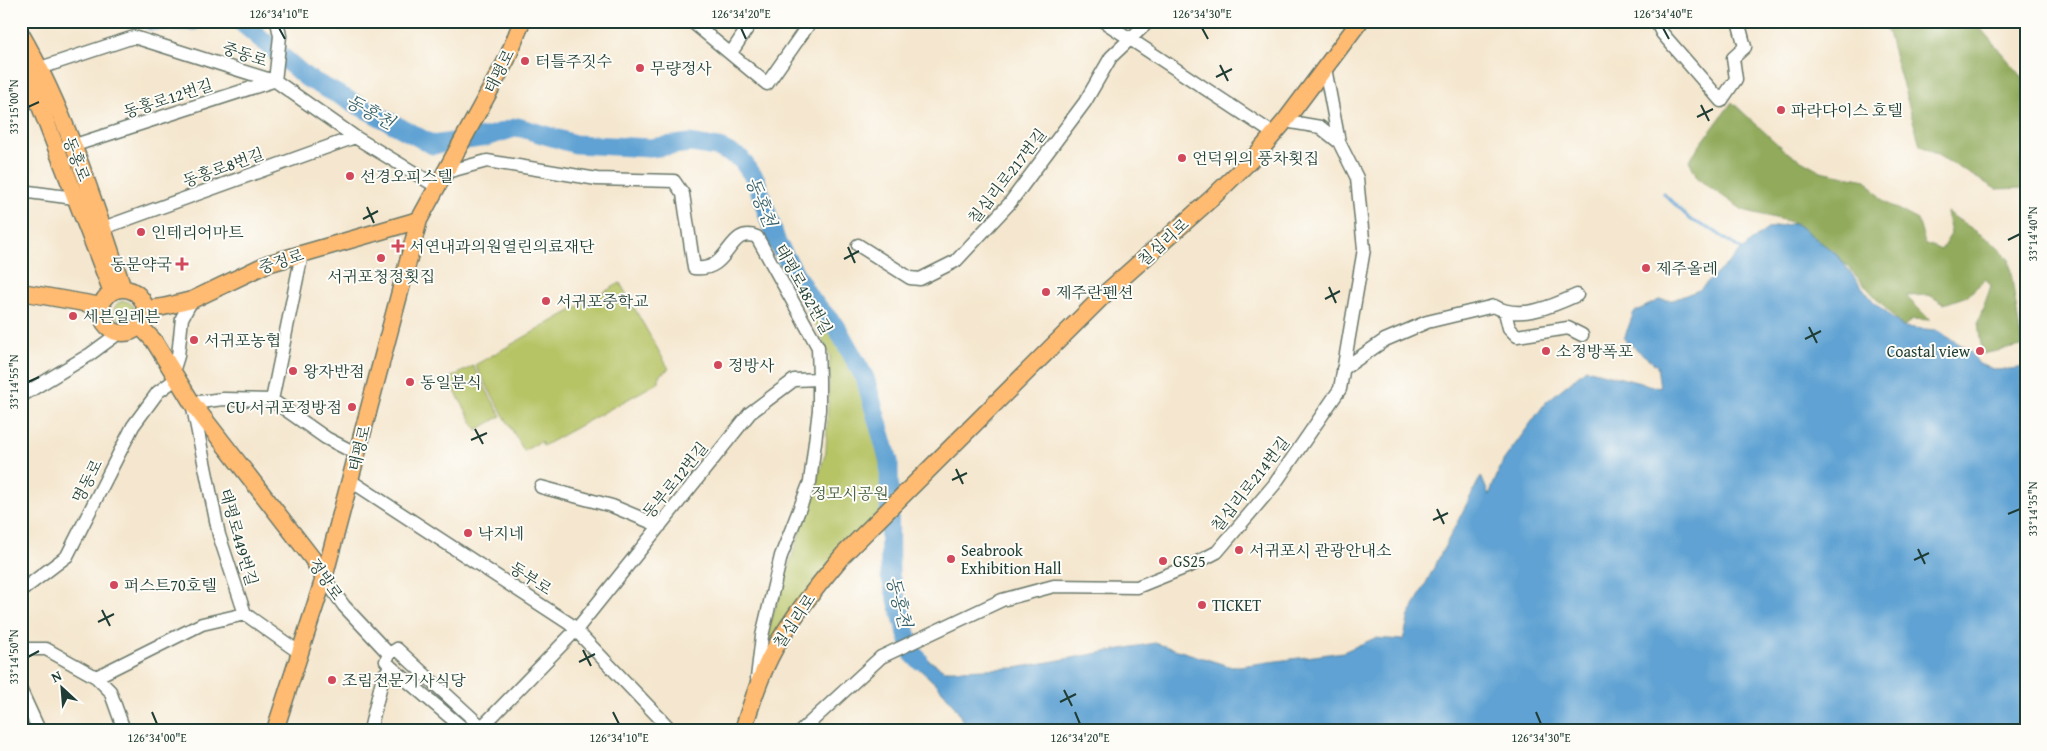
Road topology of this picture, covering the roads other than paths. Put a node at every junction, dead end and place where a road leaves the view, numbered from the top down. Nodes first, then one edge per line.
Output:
1 (277, 21) edge
2 (522, 21) edge
3 (752, 21) edge
4 (811, 21) edge
5 (1102, 21) edge
6 (1149, 21) edge
7 (1360, 21) edge
8 (1656, 21) edge
9 (1738, 21) edge
10 (698, 24) edge
11 (21, 34) edge
12 (1130, 40) junction
13 (731, 53) junction
14 (1325, 68) junction
15 (27, 70) edge
16 (274, 81) junction
17 (1279, 127) junction
18 (355, 137) junction
19 (1339, 142) junction
20 (72, 146) junction
21 (442, 176) junction
22 (21, 191) edge
23 (76, 198) junction
24 (92, 199) junction
25 (419, 220) junction
26 (103, 228) junction
27 (858, 245) dead end
28 (302, 254) junction
29 (117, 290) junction
30 (21, 292) edge
31 (1577, 295) dead end
32 (192, 300) junction
33 (102, 306) junction
34 (146, 309) junction
35 (1505, 312) junction
36 (140, 326) junction
37 (119, 333) junction
38 (1582, 335) dead end
39 (1343, 369) junction
40 (174, 376) junction
41 (819, 380) junction
42 (21, 396) edge
43 (272, 400) junction
44 (192, 403) junction
45 (357, 454) junction
46 (351, 481) junction
47 (540, 487) dead end
48 (660, 526) junction
49 (324, 578) junction
50 (21, 592) edge
51 (245, 614) junction
52 (576, 630) junction
53 (21, 649) edge
54 (300, 653) junction
55 (390, 660) junction
56 (96, 677) junction
57 (21, 691) edge
58 (755, 693) junction
59 (482, 729) edge
60 (39, 730) edge
61 (124, 730) edge
62 (275, 730) edge
63 (370, 730) edge
64 (465, 730) edge
65 (671, 730) edge
66 (743, 730) edge
67 (802, 730) edge

1 - 16 street
2 - 21 main road, 태평로
3 - 13 street
4 - 13 street
5 - 12 street
6 - 12 street, 칠십리로217번길
7 - 14 main road, 칠십리로
8 - 9 street
10 - 13 street
11 - 15 main road, 동홍로
12 - 17 street
12 - 27 street, 칠십리로217번길
14 - 17 main road, 칠십리로
14 - 19 street, 칠십리로214번길
15 - 16 street, 중동로
15 - 20 main road, 동홍로
15 - 23 main road, 동홍로
16 - 18 street, 중동로
16 - 20 street, 동홍로12번길
17 - 19 street
17 - 58 main road, 칠십리로
18 - 21 street, 중동로
18 - 26 street, 동홍로8번길
19 - 39 street, 칠십리로214번길
20 - 24 main road, 동홍로
21 - 25 main road, 태평로
21 - 41 street, 태평로482번길
22 - 23 street
23 - 24 street
23 - 29 main road, 동홍로
24 - 26 main road, 동홍로
25 - 28 main road, 중정로
25 - 45 main road, 태평로
26 - 29 main road, 동홍로
28 - 32 main road, 중정로
28 - 43 street
29 - 33 main road
29 - 34 main road
30 - 33 main road
31 - 35 street
32 - 34 main road, 중정로
32 - 40 street
33 - 37 main road
34 - 36 main road
35 - 38 street
35 - 39 street
36 - 37 main road
36 - 40 main road, 정방로
37 - 42 street
39 - 67 street, 칠십리로214번길
40 - 44 main road, 정방로
40 - 50 street, 명동로
41 - 48 street, 동부로12번길
41 - 58 street, 태평로482번길
43 - 44 street
43 - 45 street
44 - 49 main road, 정방로
44 - 51 street, 태평로449번길
45 - 46 main road, 태평로
46 - 49 main road, 태평로
46 - 52 street, 동부로
47 - 48 street
48 - 52 street, 동부로12번길
49 - 54 main road, 태평로
49 - 55 street, 정방로
51 - 54 street
51 - 56 street
52 - 59 street
52 - 65 street, 동부로
53 - 56 street
54 - 62 main road, 태평로
55 - 59 street
55 - 63 street
55 - 64 street, 정방로
56 - 61 street
57 - 60 street
58 - 66 main road, 칠십리로

